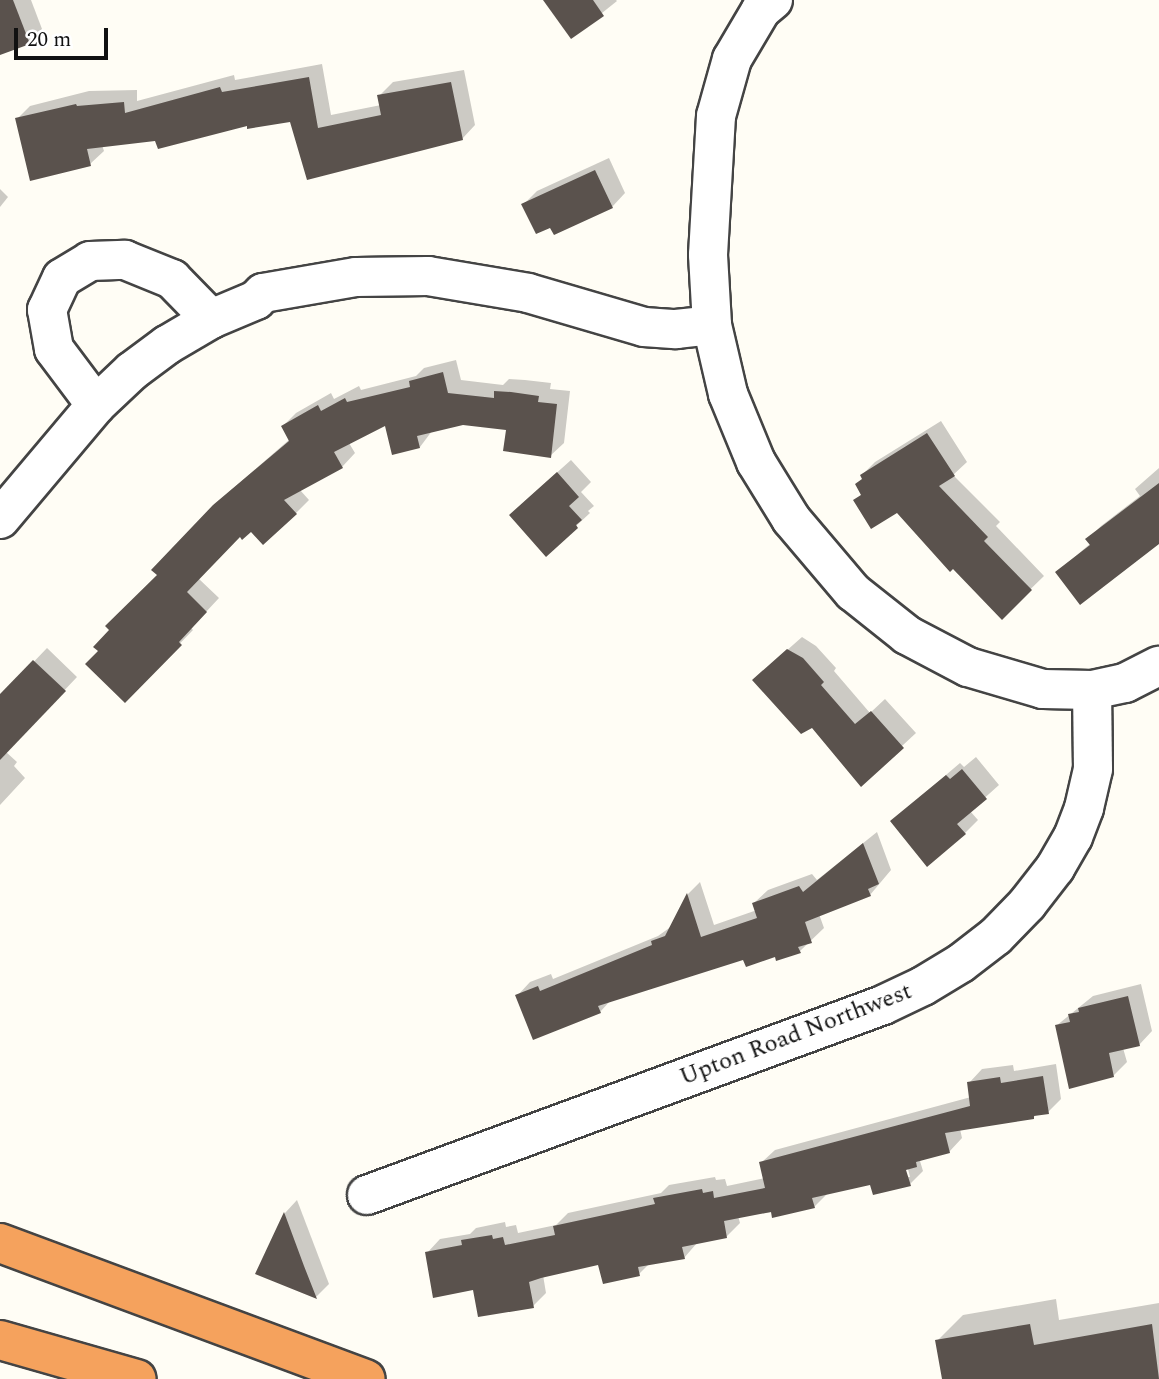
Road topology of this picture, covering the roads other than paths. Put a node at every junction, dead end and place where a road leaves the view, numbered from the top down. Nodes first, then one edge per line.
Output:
1 (762, 3) edge
2 (211, 319) junction
3 (712, 325) junction
4 (96, 405) junction
5 (0, 519) edge
6 (1159, 666) edge
7 (1092, 690) junction
8 (367, 1195) dead end
9 (0, 1243) edge
10 (0, 1342) edge
11 (87, 1379) edge
12 (137, 1379) edge
13 (365, 1379) edge

1 - 3 street
2 - 3 street
2 - 4 street
2 - 4 street
3 - 7 street
4 - 5 street
6 - 7 street
7 - 8 street, Upton Road Northwest
9 - 13 highway
10 - 11 highway
10 - 12 highway

